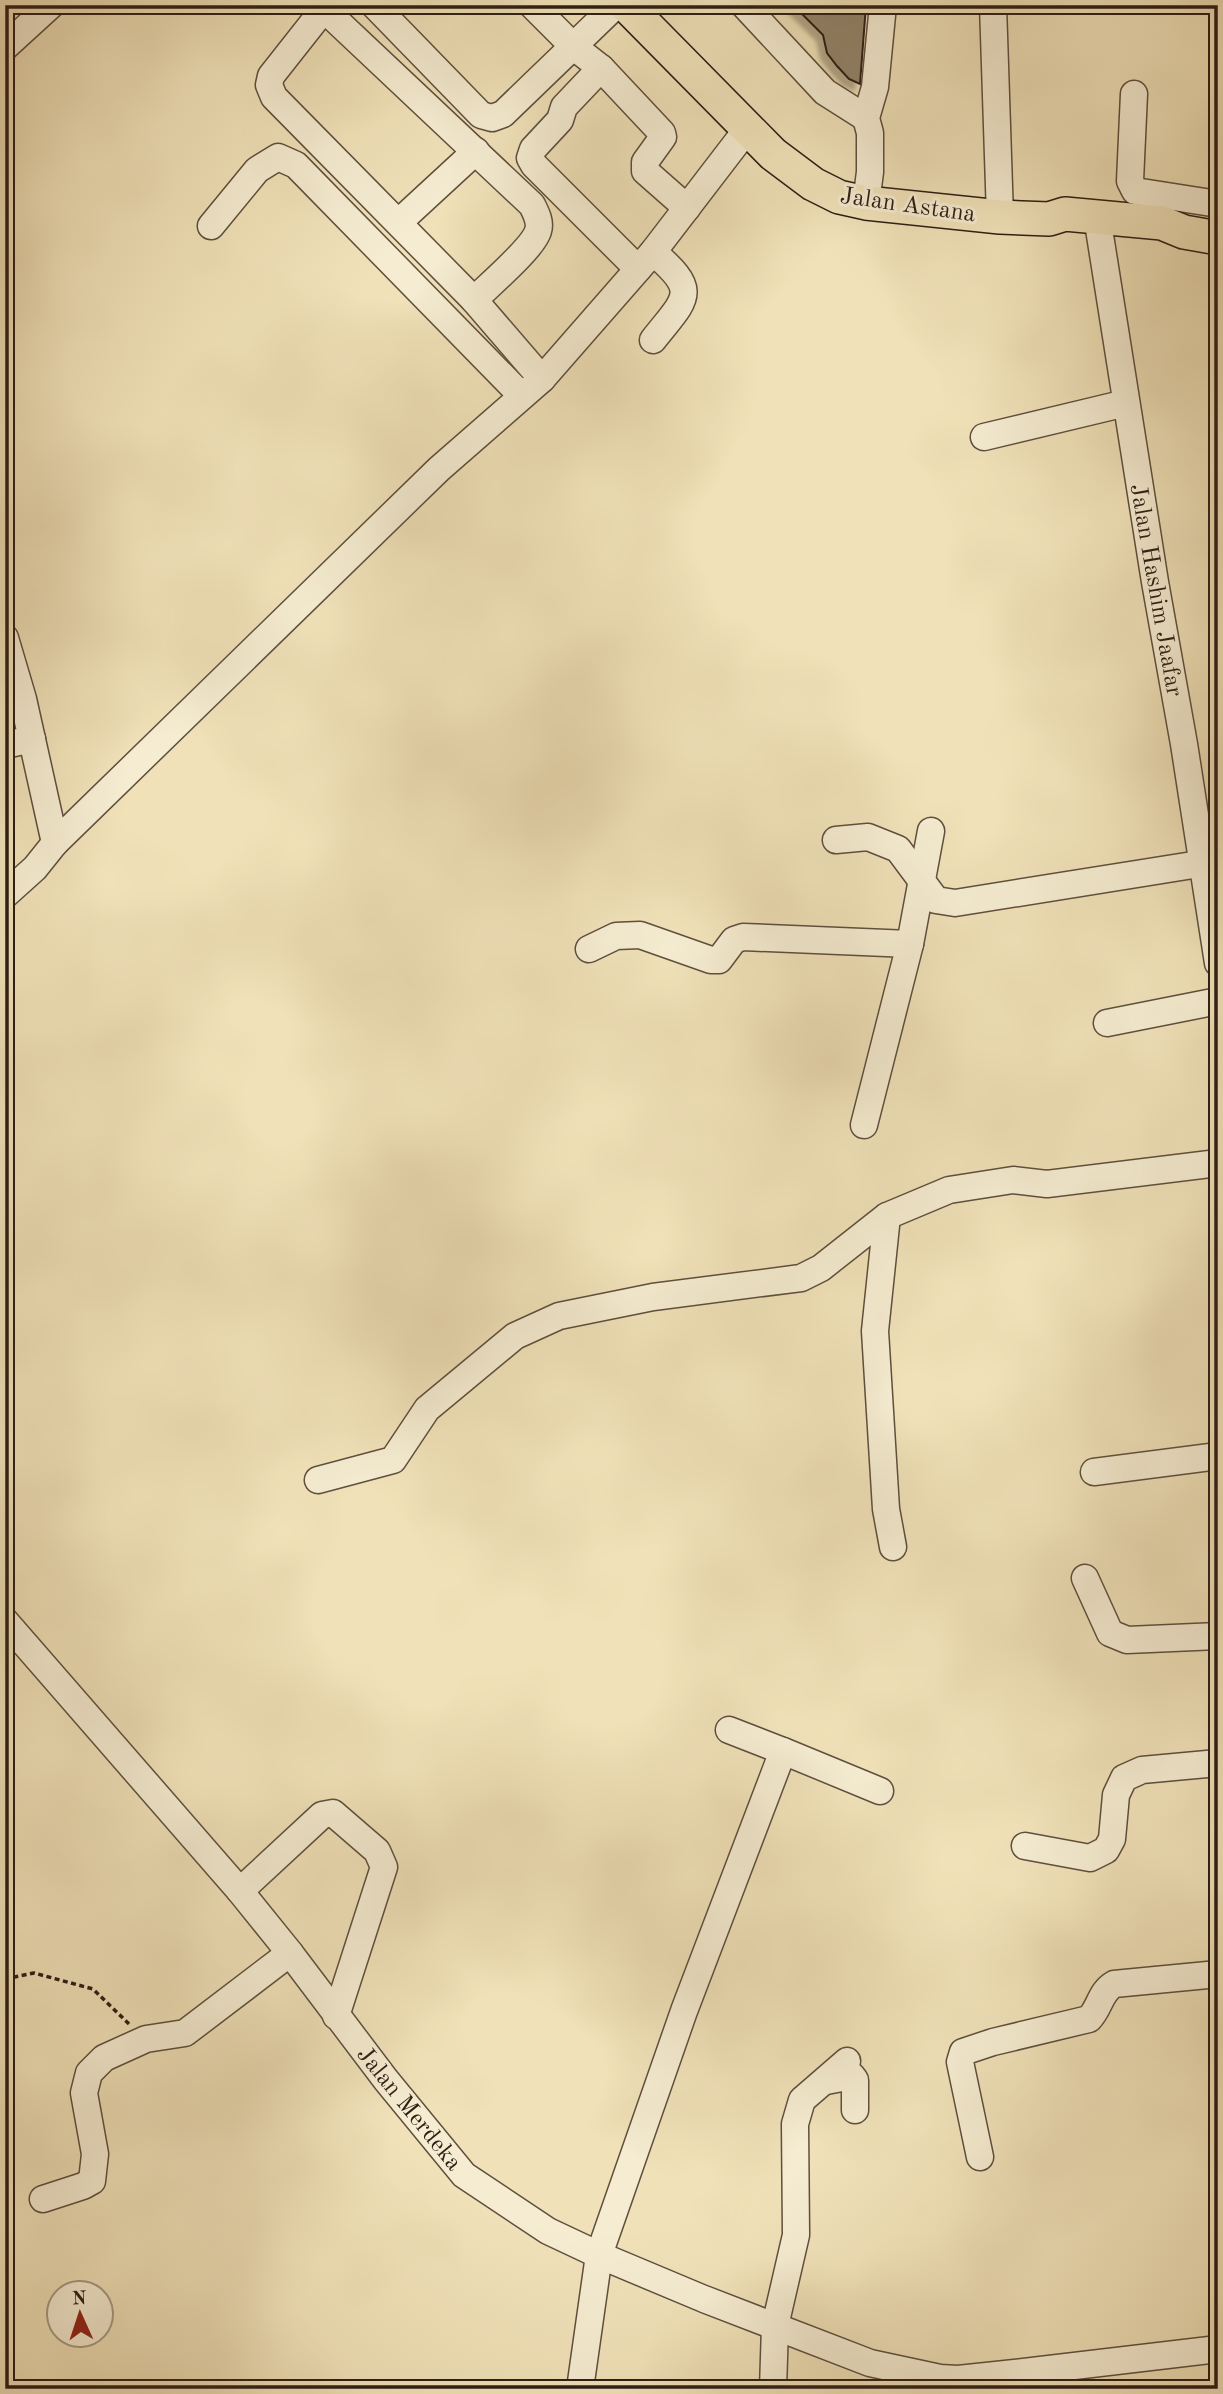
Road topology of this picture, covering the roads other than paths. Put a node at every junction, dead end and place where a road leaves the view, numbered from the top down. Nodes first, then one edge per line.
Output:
1 (51, 5) edge
2 (374, 5) edge
3 (532, 5) edge
4 (616, 5) edge
5 (626, 5) edge
6 (744, 5) edge
7 (883, 5) edge
8 (993, 5) edge
9 (326, 7) edge
10 (5, 47) edge
11 (574, 47) junction
12 (601, 68) junction
13 (1134, 94) dead end
14 (866, 118) junction
15 (748, 128) junction
16 (475, 151) junction
17 (866, 202) junction
18 (1218, 204) edge
19 (687, 208) junction
20 (1000, 217) junction
21 (400, 222) junction
22 (1099, 223) junction
23 (211, 226) dead end
24 (1218, 238) edge
25 (646, 260) junction
26 (474, 300) junction
27 (653, 340) dead end
28 (542, 379) junction
29 (522, 396) junction
30 (1126, 403) junction
31 (984, 437) dead end
32 (6, 642) edge
33 (32, 739) junction
34 (5, 745) edge
35 (931, 831) dead end
36 (836, 840) dead end
37 (55, 843) junction
38 (1210, 862) edge
39 (922, 884) junction
40 (9, 888) edge
41 (910, 944) junction
42 (589, 949) dead end
43 (1218, 961) edge
44 (1218, 1001) edge
45 (1107, 1023) dead end
46 (864, 1125) dead end
47 (1218, 1163) edge
48 (887, 1216) junction
49 (1218, 1456) edge
50 (1094, 1472) dead end
51 (318, 1480) dead end
52 (893, 1547) dead end
53 (1085, 1578) dead end
54 (5, 1622) edge
55 (1218, 1636) edge
56 (729, 1730) dead end
57 (783, 1751) junction
58 (1218, 1763) edge
59 (880, 1791) dead end
60 (1025, 1846) dead end
61 (240, 1891) junction
62 (290, 1953) junction
63 (1218, 1974) edge
64 (336, 2016) junction
65 (847, 2061) dead end
66 (825, 2081) junction
67 (855, 2110) dead end
68 (981, 2157) dead end
69 (43, 2199) dead end
70 (599, 2255) junction
71 (775, 2326) junction
72 (1218, 2349) edge
73 (580, 2389) edge
74 (773, 2389) edge

1 - 10 street
2 - 11 street
3 - 11 street
4 - 11 street
5 - 15 main road, Jalan Astana
6 - 14 street
7 - 14 street
8 - 20 street
9 - 16 street
9 - 21 street
11 - 12 street
12 - 19 street
12 - 25 street
13 - 18 street
14 - 17 street
15 - 17 main road, Jalan Astana
15 - 19 street
16 - 21 street
16 - 26 street
17 - 20 main road, Jalan Astana
19 - 25 street
20 - 22 main road, Jalan Astana
21 - 26 street
22 - 24 main road, Jalan Astana
22 - 30 street, Jalan Hashim Jaafar
23 - 29 street
25 - 27 street
25 - 28 street
26 - 28 street
28 - 29 street
29 - 37 street
30 - 31 street
30 - 38 street, Jalan Hashim Jaafar
32 - 33 street
33 - 34 street
33 - 37 street
35 - 39 street
36 - 39 street
37 - 40 street
38 - 39 street
38 - 43 street, Jalan Hashim Jaafar
39 - 41 street
41 - 42 street
41 - 46 street
44 - 45 street
47 - 48 street
48 - 51 street
48 - 52 street
49 - 50 street
53 - 55 street
54 - 61 street, Jalan Merdeka
56 - 57 street
57 - 59 street
57 - 70 street
58 - 60 street
61 - 62 street, Jalan Merdeka
61 - 64 street
62 - 64 street, Jalan Merdeka
62 - 69 street
63 - 68 street
64 - 70 street, Jalan Merdeka
65 - 66 street
66 - 67 street
66 - 71 street
70 - 71 street, Jalan Merdeka
70 - 73 street
71 - 72 street, Jalan Merdeka
71 - 74 street

